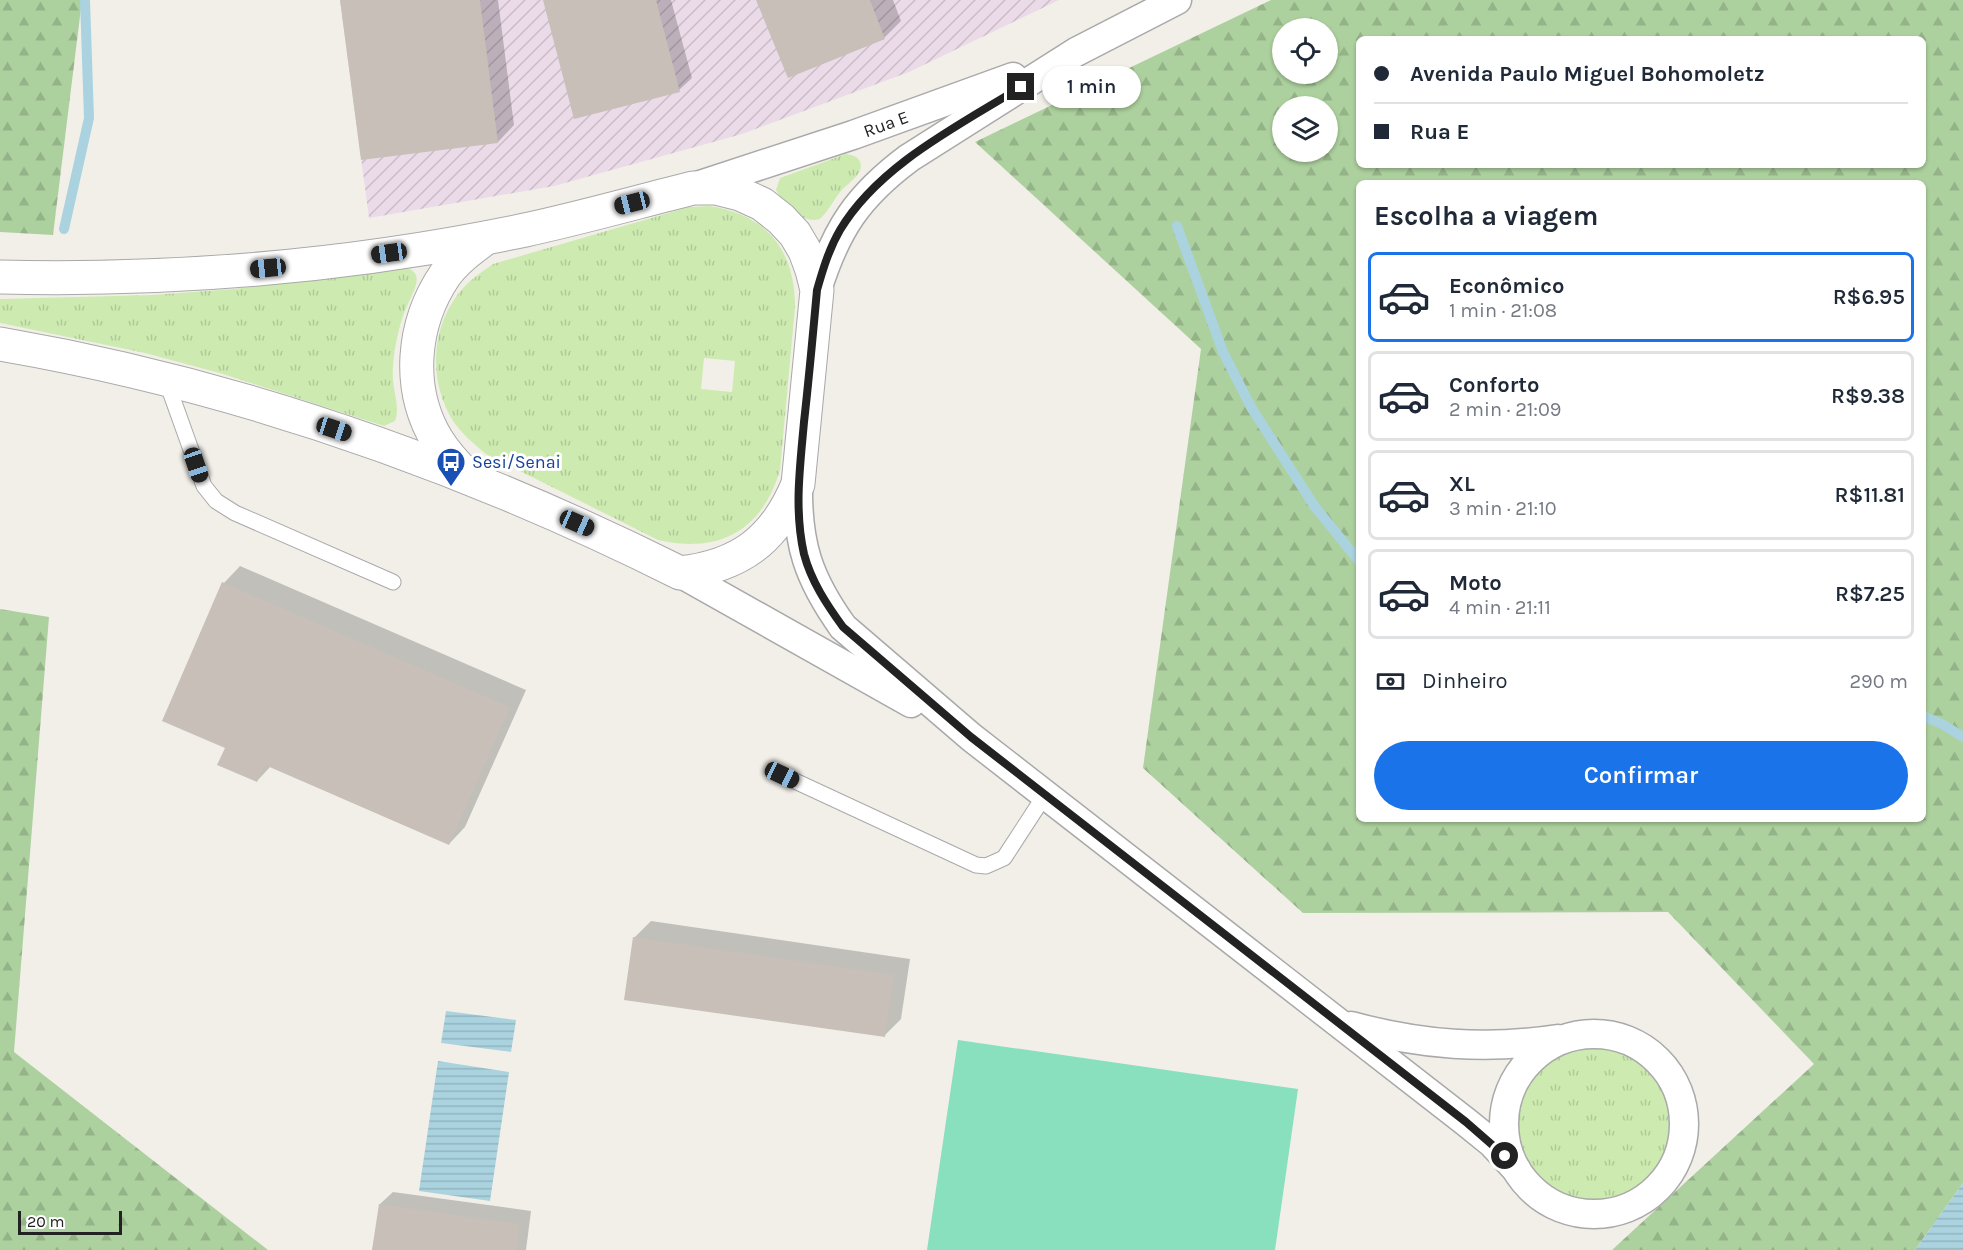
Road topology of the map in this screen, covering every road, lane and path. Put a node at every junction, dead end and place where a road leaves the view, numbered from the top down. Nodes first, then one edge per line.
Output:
1 (1177, 0) edge
2 (1076, 52) junction
3 (693, 188) junction
4 (487, 237) junction
5 (0, 277) edge
6 (817, 290) junction
7 (0, 344) edge
8 (166, 380) junction
9 (466, 476) junction
10 (798, 484) junction
11 (680, 573) junction
12 (393, 582) dead end
13 (971, 737) junction
14 (782, 775) dead end
15 (1045, 795) junction
16 (1338, 1023) junction
17 (1572, 1037) junction
18 (1516, 1169) junction

1 - 2 street, Rua E
2 - 3 street, Rua E
2 - 6 street, Rua E
3 - 4 street
3 - 6 street
4 - 5 street
4 - 9 street
6 - 10 street
7 - 8 street
8 - 9 street
8 - 12 lane
9 - 11 street
10 - 11 street
10 - 13 street
11 - 13 street
13 - 15 street
14 - 15 lane
15 - 16 street
16 - 17 street
16 - 18 street
17 - 18 street
17 - 18 street

